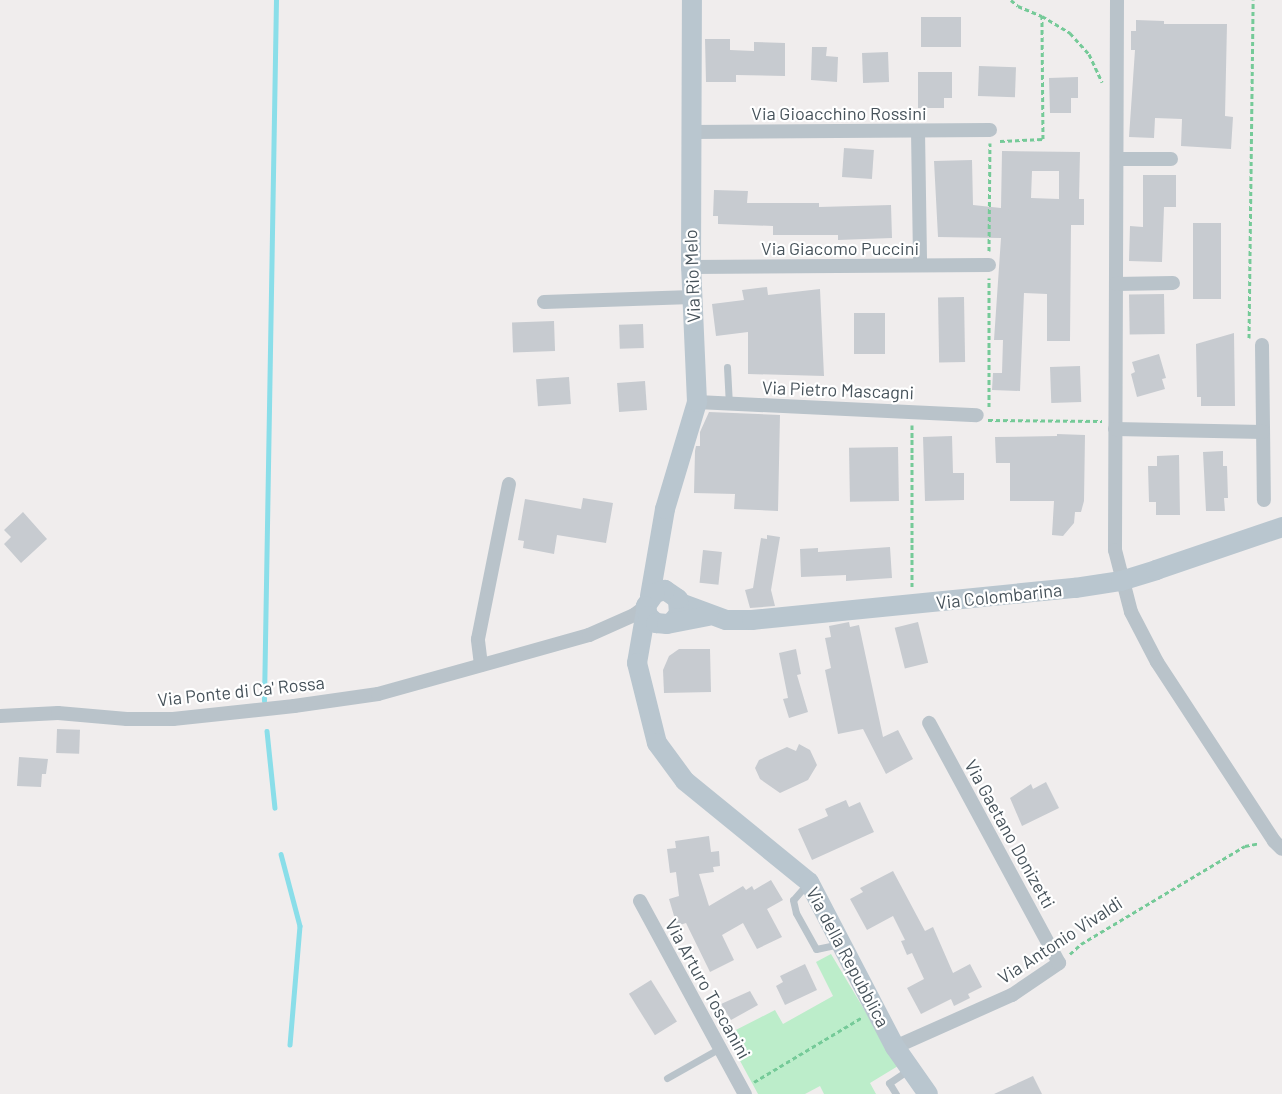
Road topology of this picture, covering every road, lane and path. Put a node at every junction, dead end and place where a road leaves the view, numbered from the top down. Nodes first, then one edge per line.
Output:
1 (692, 0) edge
2 (1011, 0) edge
3 (1117, 0) edge
4 (1253, 0) edge
5 (1042, 16) junction
6 (1103, 84) dead end
7 (918, 131) junction
8 (690, 132) junction
9 (990, 136) joint
10 (1117, 159) junction
11 (1171, 159) dead end
12 (920, 265) junction
13 (989, 265) dead end
14 (691, 267) junction
15 (1116, 284) junction
16 (1173, 284) dead end
17 (692, 297) junction
18 (544, 302) dead end
19 (1262, 345) joint
20 (727, 367) dead end
21 (697, 402) junction
22 (729, 404) junction
23 (912, 412) junction
24 (977, 415) joint
25 (1115, 425) junction
26 (1263, 432) junction
27 (508, 484) dead end
28 (1264, 500) dead end
29 (1282, 527) edge
30 (659, 546) junction
31 (1121, 580) junction
32 (677, 599) junction
33 (648, 604) junction
34 (912, 605) junction
35 (708, 616) junction
36 (669, 623) junction
37 (637, 663) junction
38 (481, 665) junction
39 (0, 716) edge
40 (928, 723) dead end
41 (1278, 845) edge
42 (640, 902) dead end
43 (1059, 963) junction
44 (876, 1010) junction
45 (895, 1047) junction
46 (720, 1048) junction
47 (910, 1069) junction
48 (667, 1078) dead end
49 (744, 1092) edge
50 (896, 1094) edge
51 (928, 1094) edge

1 - 8 street, Via Rio Melo
2 - 5 path
3 - 10 street
4 - 19 path
5 - 6 path
5 - 9 path
7 - 8 street, Via Gioacchino Rossini
7 - 9 street, Via Gioacchino Rossini
7 - 12 street
8 - 14 street, Via Rio Melo
10 - 11 street
10 - 15 street
12 - 13 street, Via Giacomo Puccini
12 - 14 street, Via Giacomo Puccini
14 - 17 street, Via Rio Melo
15 - 16 street
15 - 25 street
17 - 18 street
17 - 21 street, Via Rio Melo
19 - 26 street
20 - 22 lane
21 - 22 street, Via Pietro Mascagni
21 - 30 street, Via Rio Melo
22 - 23 street, Via Pietro Mascagni
23 - 24 street, Via Pietro Mascagni
23 - 34 path
24 - 25 path
25 - 26 street
25 - 31 street
26 - 28 street
27 - 38 street
29 - 31 street, Via Colombarina
30 - 32 street, Via Rio Melo
30 - 33 street, Via Rio Melo
31 - 34 street, Via Colombarina
31 - 41 street
32 - 33 street
32 - 35 street, Via Colombarina
32 - 36 street
33 - 36 street
33 - 37 street, Via della Repubblica
33 - 38 street, Via Ponte di Ca' Rossa
34 - 35 street, Via Colombarina
35 - 36 street, Via Colombarina
36 - 37 street
37 - 44 street, Via della Repubblica
38 - 39 street, Via Ponte di Ca' Rossa
40 - 43 street, Via Gaetano Donizetti
41 - 43 path, Via Antonio Vivaldi
42 - 46 street, Via Arturo Toscanini
43 - 45 street, Via Antonio Vivaldi
44 - 45 street, Via della Repubblica
44 - 49 path
45 - 47 street, Via della Repubblica
46 - 48 lane
46 - 49 street, Via Arturo Toscanini
47 - 50 lane
47 - 51 street, Via della Repubblica

